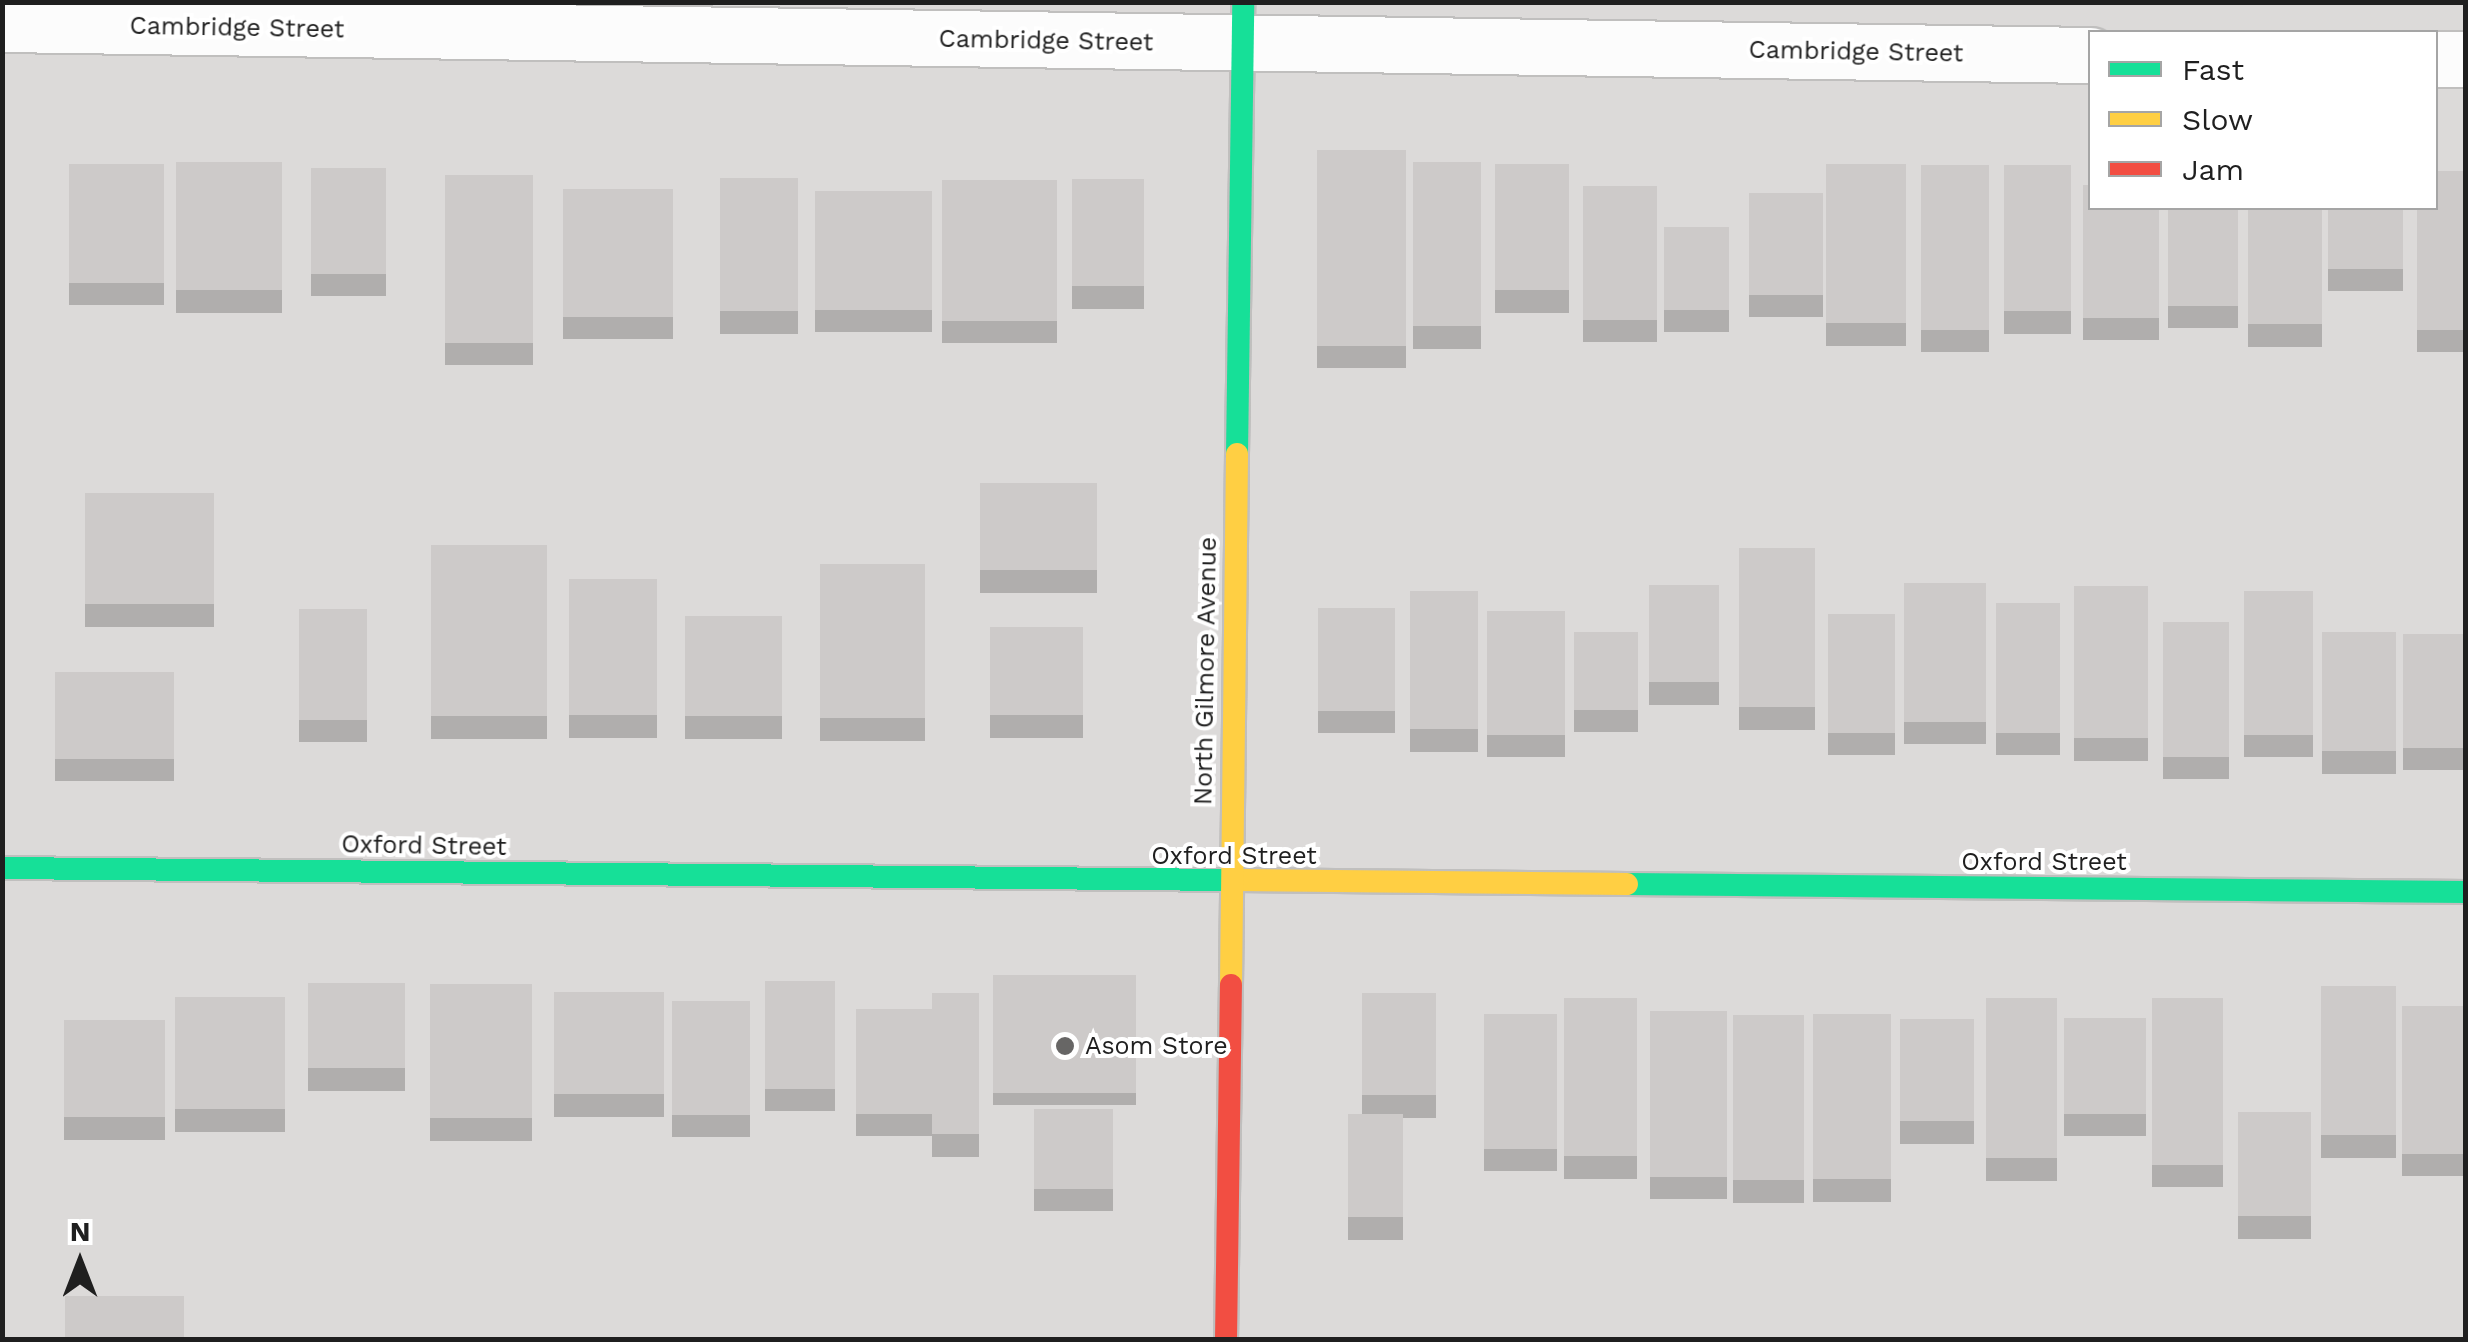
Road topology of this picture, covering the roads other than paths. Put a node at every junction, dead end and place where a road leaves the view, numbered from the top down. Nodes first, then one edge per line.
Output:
1 (2, 24) edge
2 (1243, 24) edge
3 (2088, 55) edge
4 (2438, 59) edge
5 (2466, 59) edge
6 (2, 868) edge
7 (1230, 884) junction
8 (2466, 892) edge
9 (1226, 1340) edge

1 - 2 street, Cambridge Street
2 - 3 street, Cambridge Street
2 - 7 street, North Gilmore Avenue
4 - 5 street
6 - 7 street, Oxford Street
7 - 8 street, Oxford Street
7 - 9 street, North Gilmore Avenue

